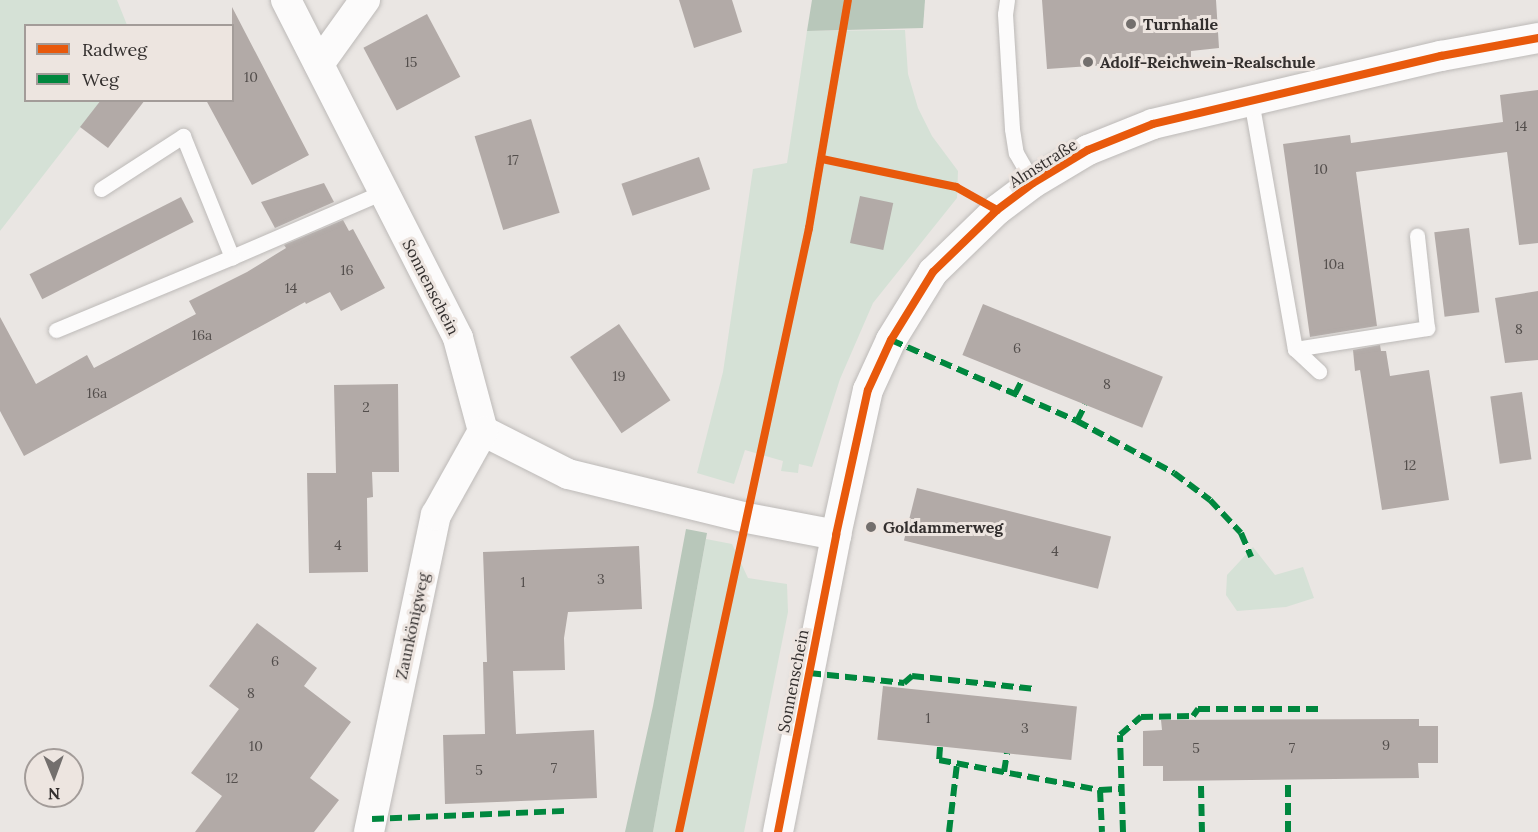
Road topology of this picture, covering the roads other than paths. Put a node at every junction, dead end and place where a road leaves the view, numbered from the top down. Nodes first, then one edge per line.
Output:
1 (286, 0) edge
2 (365, 0) edge
3 (1007, 0) edge
4 (1538, 38) edge
5 (319, 64) junction
6 (1251, 100) junction
7 (1033, 183) junction
8 (101, 189) dead end
9 (383, 192) junction
10 (1417, 236) dead end
11 (232, 257) junction
12 (56, 330) dead end
13 (1295, 349) junction
14 (1319, 371) dead end
15 (483, 431) junction
16 (836, 535) junction
17 (369, 832) edge
18 (778, 832) edge

1 - 5 street, Sonnenschein
2 - 5 street
3 - 7 lane
4 - 6 street, Almstraße
5 - 9 street, Sonnenschein
6 - 7 street, Almstraße
6 - 13 lane
7 - 16 street, Almstraße
8 - 11 lane
9 - 11 lane
9 - 15 street, Sonnenschein
10 - 13 lane
11 - 12 lane
13 - 14 lane
15 - 16 street
15 - 17 street, Zaunkönigweg
16 - 18 street, Sonnenschein

